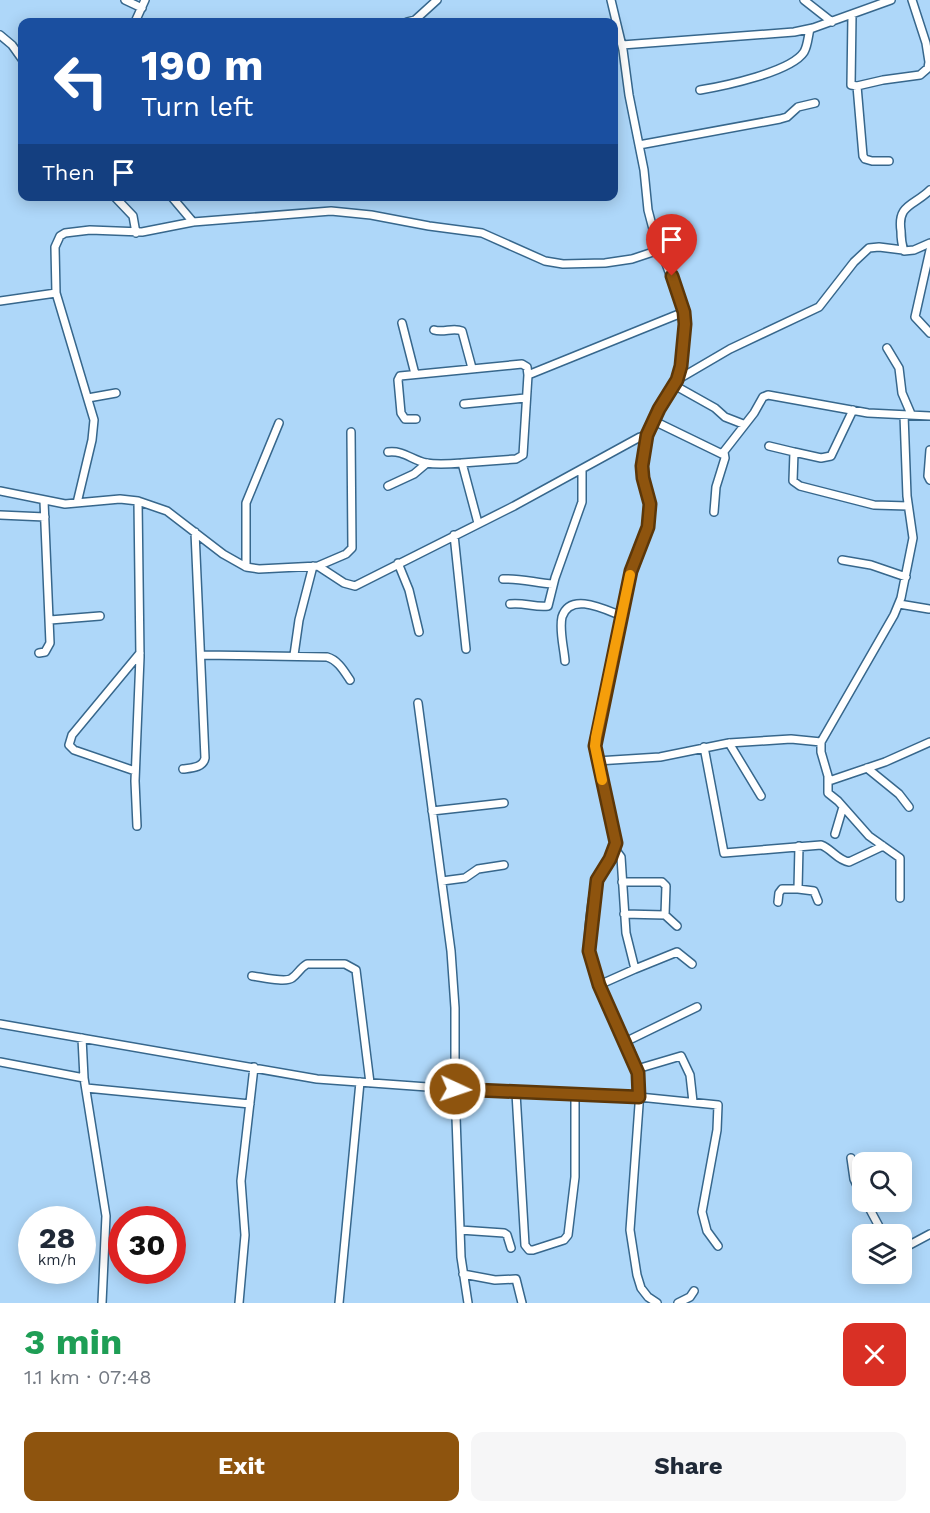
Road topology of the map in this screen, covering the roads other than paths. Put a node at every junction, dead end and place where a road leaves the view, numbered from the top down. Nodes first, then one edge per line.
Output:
1 (125, 0) edge
2 (146, 0) edge
3 (437, 0) edge
4 (611, 0) edge
5 (804, 0) edge
6 (891, 0) edge
7 (912, 0) edge
8 (142, 8) junction
9 (852, 15) junction
10 (137, 18) edge
11 (417, 18) edge
12 (615, 18) edge
13 (832, 22) junction
14 (618, 29) edge
15 (810, 29) junction
16 (0, 35) edge
17 (622, 45) junction
18 (18, 53) edge
19 (857, 87) junction
20 (700, 90) dead end
21 (815, 103) dead end
22 (639, 145) junction
23 (889, 161) dead end
24 (930, 190) edge
25 (119, 201) edge
26 (175, 201) edge
27 (193, 222) junction
28 (136, 232) junction
29 (930, 243) edge
30 (662, 249) junction
31 (903, 250) junction
32 (930, 250) edge
33 (56, 293) junction
34 (2, 300) edge
35 (684, 312) junction
36 (402, 323) dead end
37 (434, 330) dead end
38 (930, 333) edge
39 (887, 348) dead end
40 (472, 368) junction
41 (415, 374) junction
42 (528, 375) junction
43 (676, 382) junction
44 (116, 393) dead end
45 (88, 398) junction
46 (525, 398) junction
47 (464, 404) dead end
48 (853, 410) junction
49 (930, 414) edge
50 (908, 415) junction
51 (416, 419) dead end
52 (654, 421) junction
53 (279, 423) dead end
54 (743, 424) junction
55 (351, 432) dead end
56 (647, 435) junction
57 (769, 446) dead end
58 (930, 450) edge
59 (388, 452) dead end
60 (724, 452) junction
61 (794, 452) junction
62 (427, 463) junction
63 (462, 463) junction
64 (582, 469) junction
65 (930, 480) edge
66 (388, 486) dead end
67 (0, 491) edge
68 (44, 501) junction
69 (138, 501) junction
70 (77, 503) junction
71 (908, 506) junction
72 (714, 512) dead end
73 (0, 515) edge
74 (45, 517) junction
75 (478, 523) junction
76 (195, 532) junction
77 (454, 535) junction
78 (842, 560) dead end
79 (398, 563) junction
80 (316, 566) junction
81 (246, 567) junction
82 (906, 577) junction
83 (503, 579) dead end
84 (553, 584) junction
85 (510, 604) dead end
86 (899, 604) junction
87 (929, 609) edge
88 (100, 616) dead end
89 (622, 616) junction
90 (50, 620) junction
91 (420, 632) dead end
92 (466, 649) dead end
93 (39, 653) dead end
94 (140, 653) junction
95 (201, 655) junction
96 (294, 656) junction
97 (565, 661) dead end
98 (350, 680) dead end
99 (418, 703) dead end
100 (821, 742) junction
101 (930, 742) edge
102 (729, 743) junction
103 (704, 747) junction
104 (597, 761) junction
105 (867, 768) junction
106 (183, 770) dead end
107 (135, 771) junction
108 (829, 781) junction
109 (761, 796) dead end
110 (504, 803) dead end
111 (843, 807) junction
112 (909, 807) dead end
113 (432, 811) junction
114 (137, 826) dead end
115 (835, 834) dead end
116 (799, 846) junction
117 (883, 846) junction
118 (615, 849) junction
119 (504, 865) dead end
120 (442, 881) junction
121 (622, 882) junction
122 (798, 889) junction
123 (900, 898) dead end
124 (818, 901) dead end
125 (778, 902) dead end
126 (624, 914) junction
127 (665, 915) junction
128 (677, 926) dead end
129 (692, 964) dead end
130 (635, 969) junction
131 (252, 976) dead end
132 (599, 985) junction
133 (697, 1008) dead end
134 (0, 1024) edge
135 (82, 1038) junction
136 (625, 1042) junction
137 (0, 1062) edge
138 (254, 1067) junction
139 (637, 1069) junction
140 (84, 1078) junction
141 (360, 1082) junction
142 (370, 1083) junction
143 (86, 1088) junction
144 (455, 1089) junction
145 (516, 1093) junction
146 (575, 1096) junction
147 (639, 1097) junction
148 (693, 1102) junction
149 (250, 1104) junction
150 (851, 1158) dead end
151 (852, 1165) edge
152 (460, 1230) junction
153 (930, 1234) edge
154 (912, 1244) edge
155 (718, 1246) dead end
156 (511, 1248) dead end
157 (463, 1274) junction
158 (694, 1291) dead end
159 (102, 1303) edge
160 (239, 1303) edge
161 (339, 1303) edge
162 (468, 1303) edge
163 (522, 1303) edge
164 (657, 1303) edge
165 (678, 1303) edge

1 - 8 street
2 - 8 street
3 - 11 street
4 - 12 street
5 - 13 street
6 - 9 street
7 - 19 street
8 - 10 street
9 - 13 street
9 - 19 street
13 - 15 street
14 - 17 street
15 - 17 street
15 - 20 street
16 - 18 street
17 - 22 street
19 - 23 street
21 - 22 street
22 - 30 street
24 - 31 street
25 - 28 street
26 - 27 street
27 - 28 street
27 - 30 street
28 - 33 street
29 - 31 street
30 - 35 street
31 - 43 street
32 - 38 street
33 - 34 street
33 - 45 street
35 - 42 street
35 - 43 street
36 - 41 street
37 - 40 street
39 - 50 street
40 - 41 street
40 - 42 street
41 - 51 street
42 - 46 street
43 - 52 street
43 - 54 street
44 - 45 street
45 - 70 street
46 - 47 street
46 - 63 street
48 - 50 street
48 - 54 street
48 - 61 street
49 - 50 street
50 - 71 street
52 - 56 street
52 - 60 street
53 - 81 street
54 - 60 street
55 - 80 street
56 - 64 street
56 - 89 street
57 - 61 street
58 - 65 street
59 - 62 street
60 - 72 street
61 - 71 street
62 - 63 street
62 - 66 street
63 - 75 street
64 - 75 street
64 - 84 street
67 - 68 street
68 - 70 street
68 - 74 street
69 - 70 street
69 - 76 street
69 - 94 street
71 - 82 street
73 - 74 street
74 - 90 street
75 - 77 street
76 - 81 street
76 - 95 street
77 - 79 street
77 - 92 street
78 - 82 street
79 - 80 street
79 - 91 street
80 - 81 street
80 - 96 street
82 - 86 street
83 - 84 street
84 - 85 street
86 - 87 street
86 - 100 street
88 - 90 street
89 - 97 street
89 - 104 street
90 - 93 street
94 - 107 street
94 - 107 street
95 - 96 street
95 - 106 street
96 - 98 street
99 - 113 street
100 - 102 street
100 - 108 street
101 - 105 street
102 - 103 street
102 - 109 street
103 - 104 street
103 - 116 street
104 - 118 street
105 - 108 street
105 - 112 street
107 - 114 street
108 - 111 street
110 - 113 street
111 - 115 street
111 - 117 street
113 - 120 street
116 - 117 street
116 - 122 street
117 - 123 street
118 - 121 street
118 - 132 street
119 - 120 street
120 - 144 street
121 - 126 street
121 - 127 street
122 - 124 street
122 - 125 street
126 - 127 street
126 - 130 street
127 - 128 street
129 - 130 street
130 - 132 street
131 - 142 street
132 - 136 street
133 - 136 street
134 - 135 street
135 - 138 street
135 - 140 street
136 - 139 street
137 - 140 street
138 - 141 street
138 - 149 street
139 - 147 street
139 - 148 street
140 - 143 street
141 - 142 street
141 - 161 street
142 - 144 street
143 - 149 street
143 - 159 street
144 - 145 street
144 - 152 street
145 - 146 street
145 - 146 street
146 - 147 street
147 - 148 street
147 - 164 street
148 - 155 street
149 - 160 street
150 - 151 street
152 - 156 street
152 - 157 street
153 - 154 street
157 - 162 street
157 - 163 street
158 - 165 street

